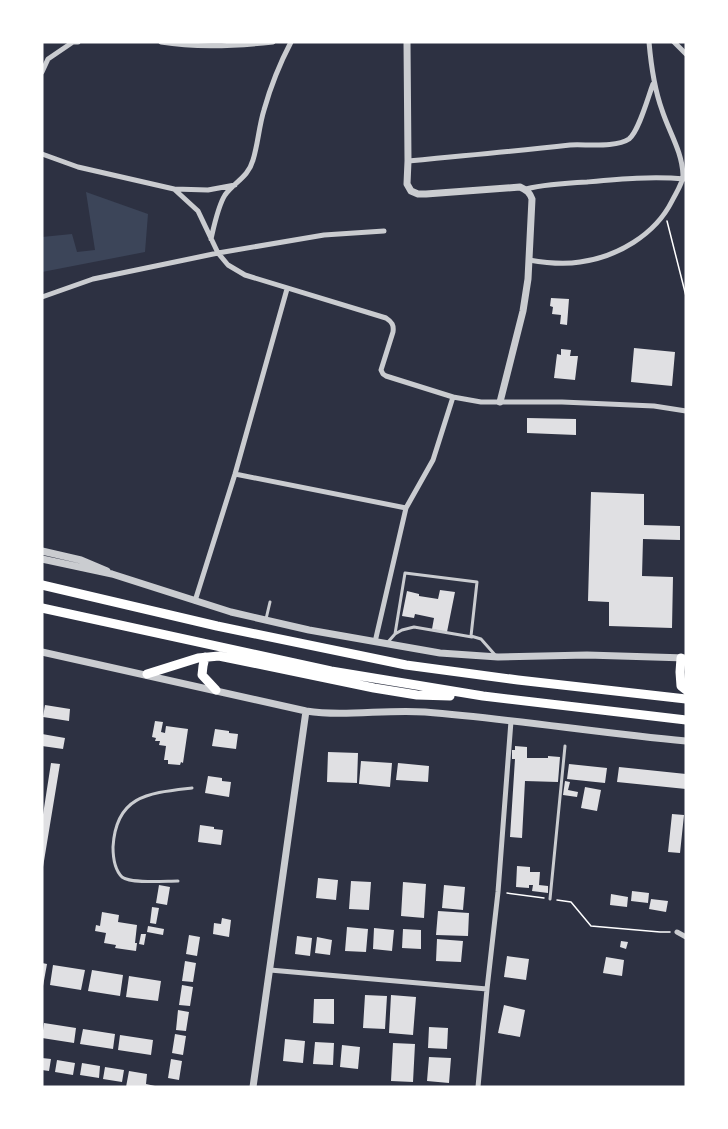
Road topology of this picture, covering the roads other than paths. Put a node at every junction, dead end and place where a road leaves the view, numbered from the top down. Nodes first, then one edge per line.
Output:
1 (78, 42) edge
2 (160, 42) edge
3 (273, 42) edge
4 (291, 42) edge
5 (407, 42) edge
6 (649, 42) edge
7 (674, 42) edge
8 (686, 54) edge
9 (42, 72) edge
10 (654, 83) junction
11 (42, 154) edge
12 (408, 161) junction
13 (685, 178) edge
14 (237, 185) junction
15 (174, 189) junction
16 (526, 189) junction
17 (384, 231) dead end
18 (211, 239) junction
19 (218, 253) junction
20 (529, 260) junction
21 (287, 289) junction
22 (42, 297) edge
23 (453, 397) junction
24 (500, 402) junction
25 (686, 411) edge
26 (235, 474) junction
27 (406, 508) junction
28 (42, 551) edge
29 (42, 559) edge
30 (112, 574) junction
31 (42, 585) edge
32 (195, 601) junction
33 (270, 602) dead end
34 (42, 608) edge
35 (266, 620) junction
36 (396, 634) junction
37 (474, 637) junction
38 (375, 642) junction
39 (386, 644) junction
40 (42, 652) edge
41 (205, 657) junction
42 (498, 657) junction
43 (684, 658) edge
44 (147, 675) junction
45 (216, 690) junction
46 (686, 690) edge
47 (483, 696) junction
48 (686, 699) edge
49 (306, 711) junction
50 (686, 720) edge
51 (511, 721) junction
52 (686, 741) edge
53 (565, 746) dead end
54 (192, 788) dead end
55 (178, 881) dead end
56 (550, 899) road end
57 (677, 932) road end
58 (686, 937) edge
59 (270, 970) junction
60 (487, 989) junction
61 (254, 1087) edge
62 (478, 1087) edge

1 - 9 street
2 - 3 street
4 - 14 street
5 - 12 street
6 - 10 street
7 - 8 street
10 - 12 street
10 - 13 street
11 - 15 street
12 - 16 street
13 - 16 street
13 - 20 street
14 - 15 street
14 - 18 street
15 - 18 street
16 - 20 street
17 - 19 street
18 - 19 street
19 - 21 street
19 - 22 street
20 - 24 street
21 - 23 street
21 - 26 street
23 - 24 street
23 - 27 street
24 - 25 street
26 - 27 street
26 - 32 street
27 - 38 street
28 - 30 street
29 - 30 street
30 - 32 street
31 - 48 highway
32 - 35 street
33 - 35 lane
34 - 47 highway
35 - 38 street
36 - 37 lane
36 - 37 lane
36 - 39 lane
37 - 42 lane
38 - 39 street
39 - 42 street
40 - 44 street
41 - 44 highway
41 - 45 highway
41 - 47 highway
42 - 43 street
43 - 46 highway
44 - 45 street
45 - 49 street
47 - 50 highway
49 - 51 street
49 - 59 street
51 - 52 street
51 - 60 street
53 - 56 lane
54 - 55 lane
57 - 58 street
59 - 60 street
59 - 61 street
60 - 62 street

